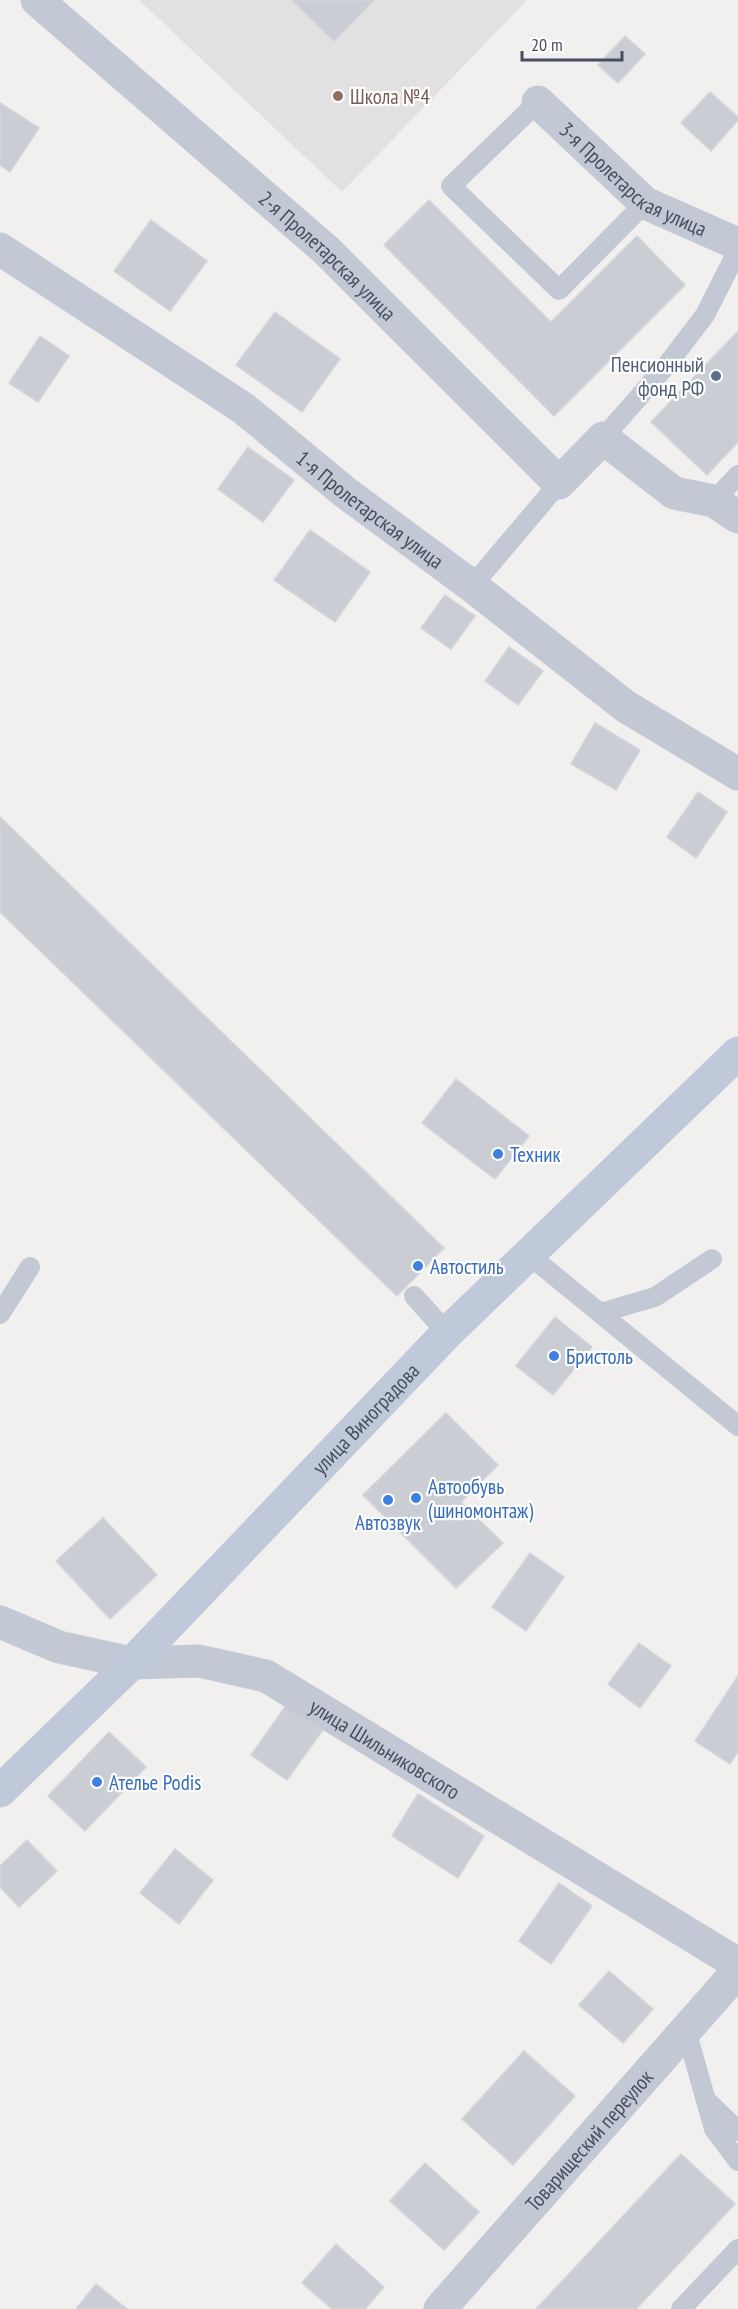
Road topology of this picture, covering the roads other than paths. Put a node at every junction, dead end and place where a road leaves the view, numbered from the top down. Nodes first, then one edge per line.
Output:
1 (38, 0) edge
2 (538, 102) joint
3 (645, 204) junction
4 (738, 244) edge
5 (0, 249) edge
6 (738, 250) edge
7 (603, 438) junction
8 (738, 476) edge
9 (559, 483) junction
10 (726, 509) edge
11 (472, 586) junction
12 (738, 774) edge
13 (738, 1053) edge
14 (529, 1255) junction
15 (712, 1259) dead end
16 (30, 1267) dead end
17 (414, 1296) dead end
18 (600, 1313) junction
19 (0, 1314) edge
20 (447, 1333) junction
21 (738, 1426) edge
22 (0, 1622) edge
23 (132, 1663) junction
24 (0, 1791) edge
25 (738, 1964) edge
26 (738, 1971) edge
27 (686, 2030) junction
28 (706, 2100) junction
29 (738, 2131) edge
30 (738, 2161) edge
31 (738, 2249) edge
32 (440, 2309) edge
33 (681, 2309) edge

1 - 9 street, 2-я Пролетарская улица
2 - 3 street, 3-я Пролетарская улица
2 - 3 lane
3 - 4 street, 3-я Пролетарская улица
5 - 11 street, 1-я Пролетарская улица
6 - 7 lane
7 - 9 street
7 - 10 street
8 - 10 lane
9 - 11 lane
11 - 12 street, 1-я Пролетарская улица
13 - 14 street, улица Виноградова
14 - 18 lane
14 - 20 street, улица Виноградова
15 - 18 lane
16 - 19 lane
17 - 20 lane
18 - 21 lane
20 - 23 street, улица Виноградова
22 - 23 street, улица Шильниковского
23 - 24 street, улица Виноградова
23 - 25 street, улица Шильниковского
26 - 27 street, Товарищеский переулок
27 - 28 lane
27 - 32 street, Товарищеский переулок
28 - 29 lane
28 - 30 lane
31 - 33 lane

